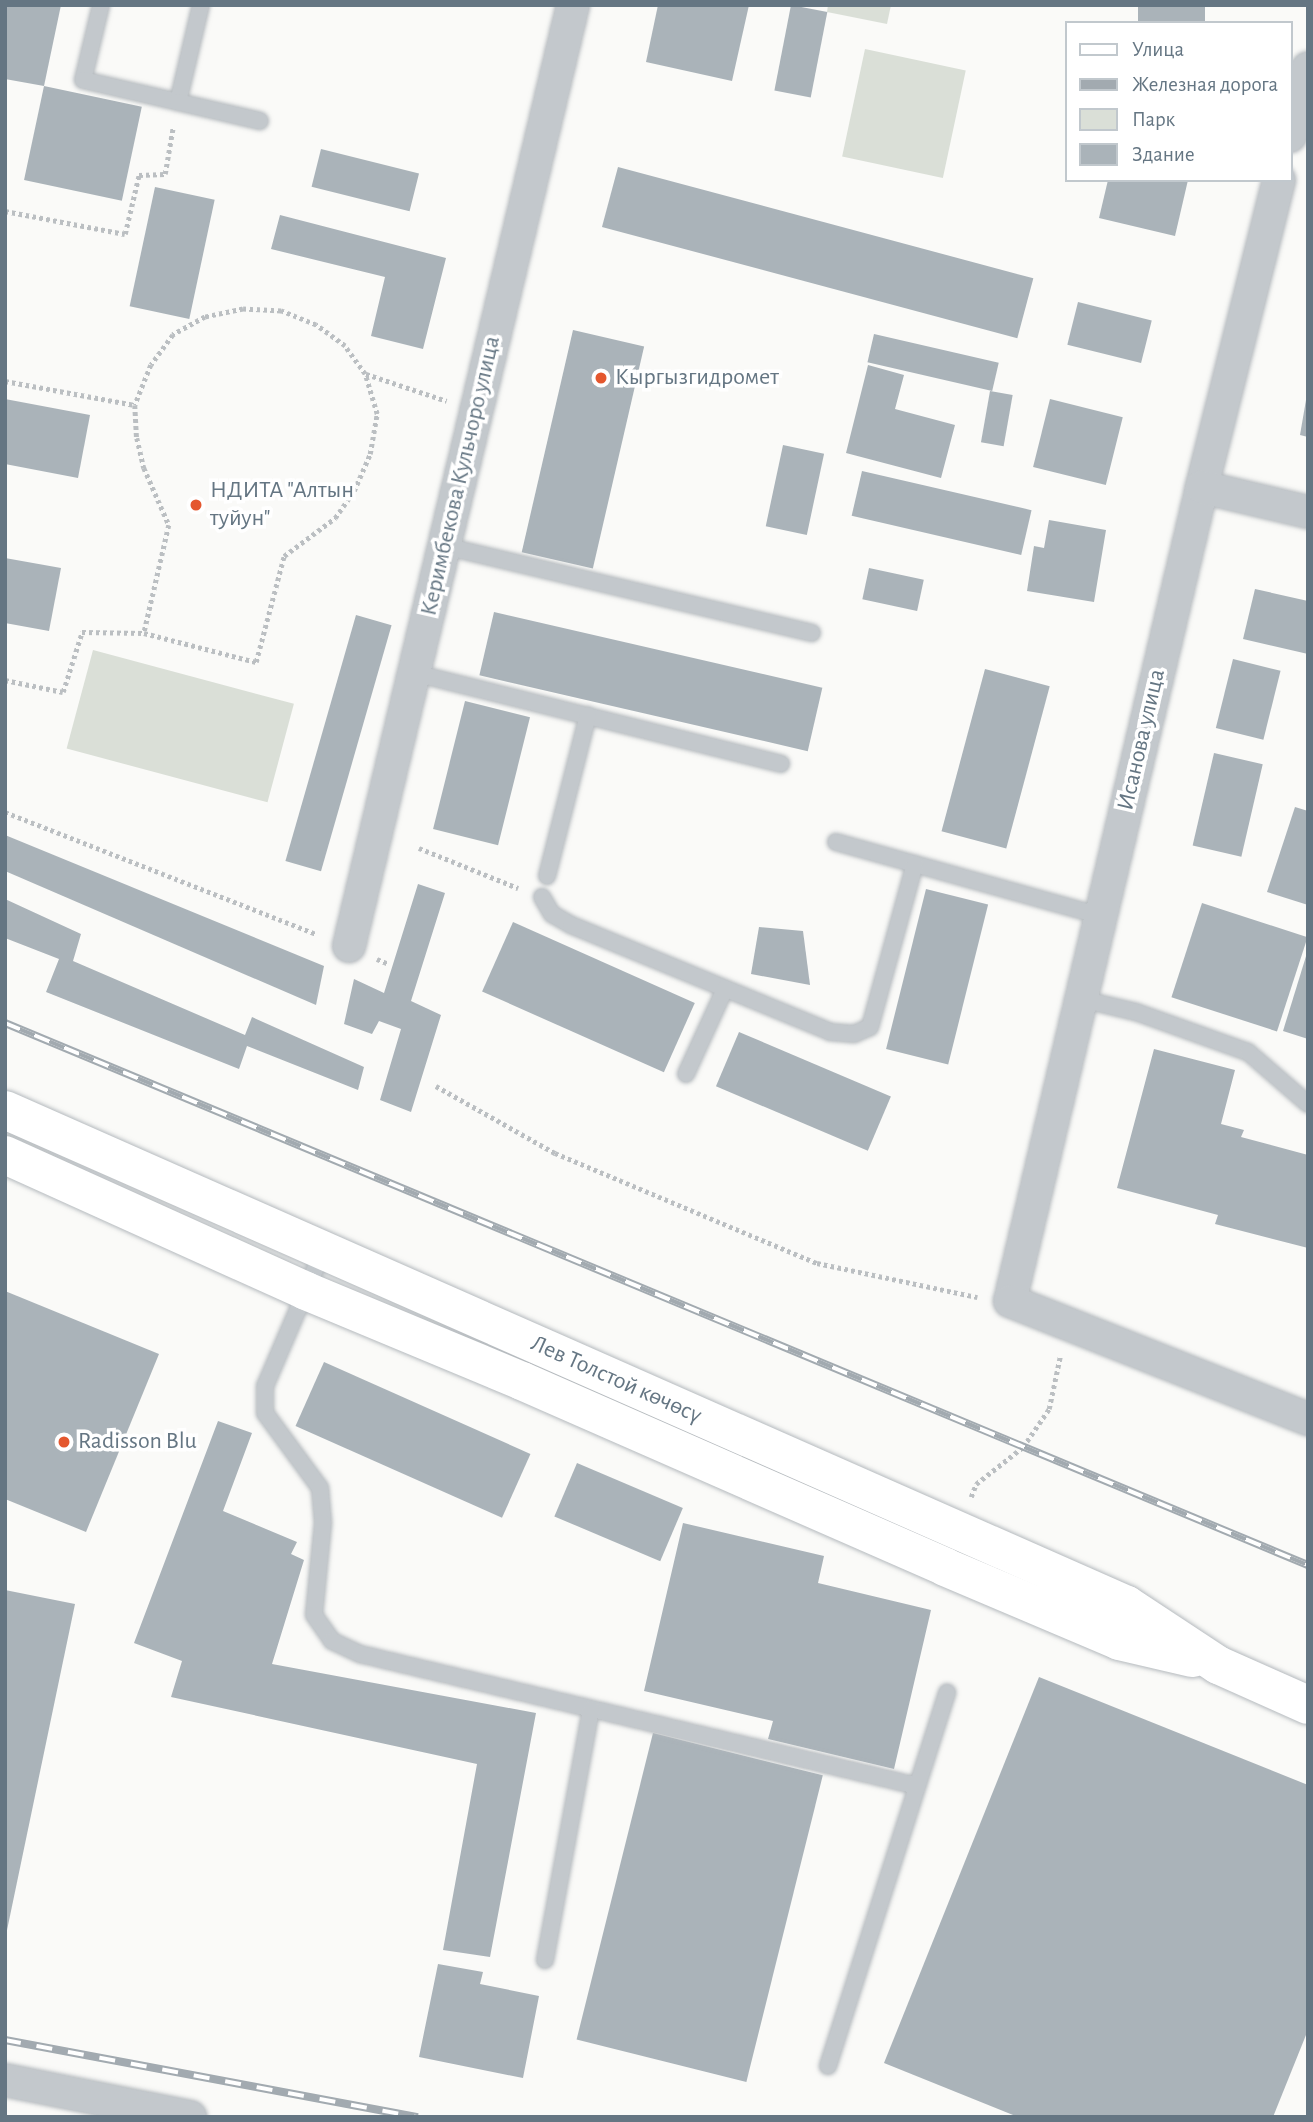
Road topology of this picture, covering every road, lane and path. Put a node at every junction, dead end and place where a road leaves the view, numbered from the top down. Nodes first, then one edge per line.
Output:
1 (101, 5) edge
2 (201, 5) edge
3 (573, 5) edge
4 (1308, 68) edge
5 (178, 102) junction
6 (260, 121) dead end
7 (1292, 128) edge
8 (1278, 182) edge
9 (5, 211) edge
10 (365, 374) junction
11 (5, 381) edge
12 (135, 405) junction
13 (477, 407) junction
14 (1202, 487) junction
15 (1308, 512) edge
16 (444, 546) junction
17 (144, 633) junction
18 (812, 633) dead end
19 (414, 673) junction
20 (5, 680) edge
21 (588, 715) junction
22 (781, 764) dead end
23 (5, 812) edge
24 (836, 842) dead end
25 (419, 848) dead end
26 (915, 864) junction
27 (547, 876) dead end
28 (542, 897) joint
29 (1101, 916) junction
30 (349, 946) joint
31 (725, 989) junction
32 (1081, 999) junction
33 (687, 1074) dead end
34 (436, 1086) dead end
35 (1308, 1104) edge
36 (5, 1110) edge
37 (5, 1155) edge
38 (323, 1251) junction
39 (306, 1291) junction
40 (1010, 1301) junction
41 (1063, 1343) dead end
42 (1049, 1409) dead end
43 (1308, 1419) edge
44 (1218, 1665) junction
45 (947, 1693) dead end
46 (1308, 1705) edge
47 (592, 1709) junction
48 (917, 1786) junction
49 (545, 1960) dead end
50 (828, 2066) dead end
51 (5, 2080) edge
52 (146, 2112) edge
53 (190, 2117) edge

1 - 5 lane
2 - 5 lane
3 - 13 street, Керимбекова Кульчоро улица
4 - 7 street
5 - 6 lane
5 - 9 path
8 - 14 street, Исанова улица
10 - 12 path
10 - 13 path
10 - 17 path
11 - 12 path
12 - 17 path
13 - 16 street, Керимбекова Кульчоро улица
14 - 15 street
14 - 29 street, Исанова улица
16 - 18 lane
16 - 19 street, Керимбекова Кульчоро улица
17 - 20 path
19 - 21 lane
19 - 30 street, Керимбекова Кульчоро улица
21 - 22 lane
21 - 27 lane
23 - 30 path
24 - 26 lane
25 - 28 path
26 - 29 lane
26 - 31 lane
28 - 31 lane
29 - 32 street, Исанова улица
31 - 33 lane
32 - 35 lane
32 - 40 street, Исанова улица
34 - 40 path
36 - 38 main road, Лев Толстой көчөсү
37 - 39 main road, Лев Толстой көчөсү
38 - 39 lane
38 - 44 main road, Лев Толстой көчөсү
39 - 44 main road, Лев Толстой көчөсү
39 - 47 lane
40 - 43 street
41 - 42 path
44 - 46 main road, Лев Толстой көчөсү
45 - 48 lane
47 - 48 lane
47 - 49 lane
48 - 50 lane
51 - 52 street
52 - 53 street

